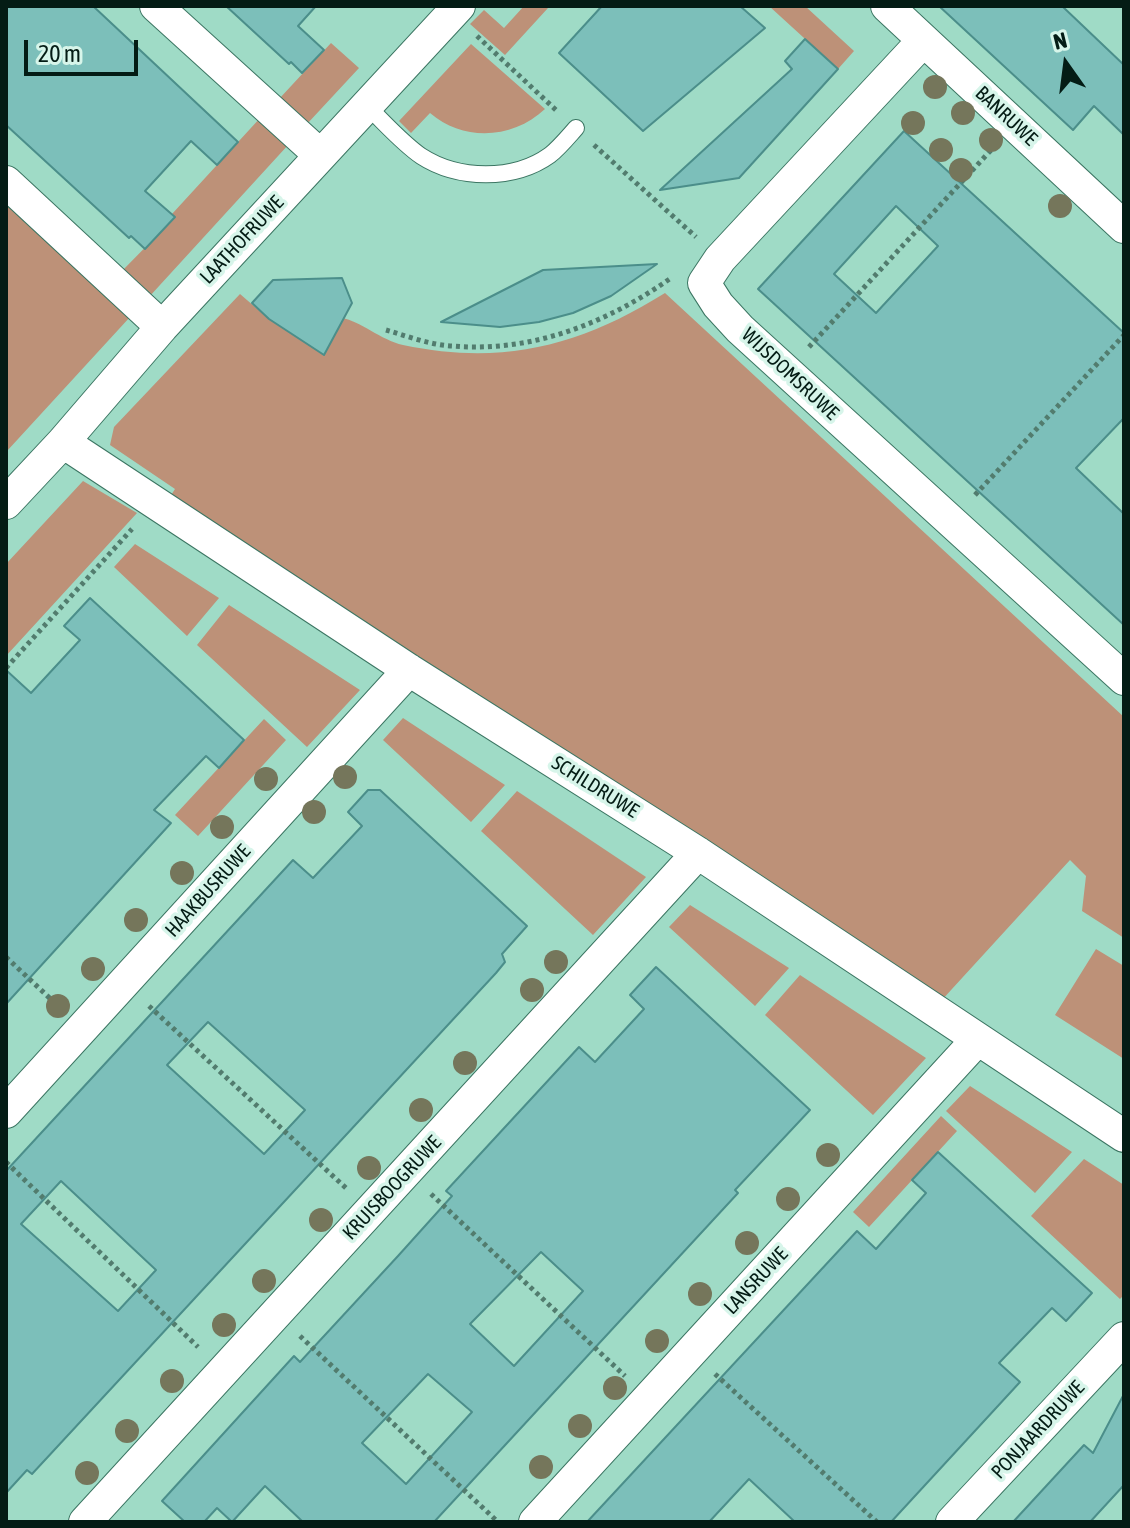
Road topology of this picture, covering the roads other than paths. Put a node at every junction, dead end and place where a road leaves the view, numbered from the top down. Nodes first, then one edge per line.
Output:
1 (156, 6) edge
2 (459, 6) edge
3 (887, 6) edge
4 (923, 41) junction
5 (366, 105) junction
6 (576, 128) dead end
7 (320, 155) junction
8 (6, 182) edge
9 (1124, 227) edge
10 (162, 327) junction
11 (63, 442) junction
12 (6, 503) edge
13 (409, 670) junction
14 (1124, 679) edge
15 (698, 853) junction
16 (977, 1040) junction
17 (6, 1112) edge
18 (1124, 1136) edge
19 (1124, 1338) edge
20 (85, 1522) edge
21 (535, 1522) edge
22 (952, 1522) edge

1 - 7 street
2 - 5 street, LAATHOFRUWE
3 - 4 street, BANRUWE
4 - 9 street, BANRUWE
4 - 14 street, WIJSDOMSRUWE
5 - 6 lane
5 - 7 street, LAATHOFRUWE
7 - 10 street, LAATHOFRUWE
8 - 10 street
10 - 11 street, LAATHOFRUWE
11 - 12 street, LAATHOFRUWE
11 - 13 street, SCHILDRUWE
13 - 15 street, SCHILDRUWE
13 - 17 street, HAAKBUSRUWE
15 - 16 street, SCHILDRUWE
15 - 20 street, KRUISBOOGRUWE
16 - 18 street, SCHILDRUWE
16 - 21 street, LANSRUWE
19 - 22 street, PONJAARDRUWE

